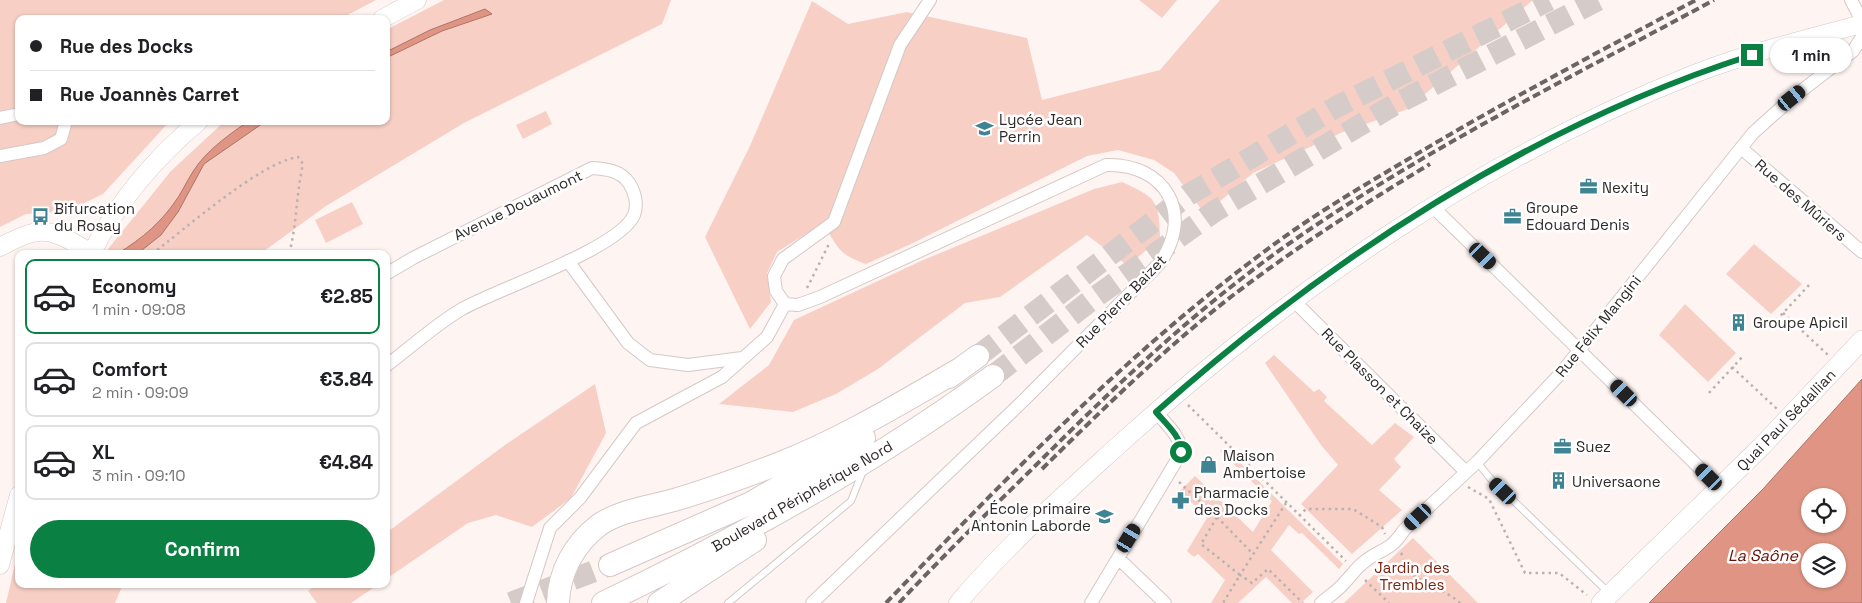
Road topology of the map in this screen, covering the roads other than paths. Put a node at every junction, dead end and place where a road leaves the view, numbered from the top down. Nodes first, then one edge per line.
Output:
1 (417, 0) edge
2 (930, 0) edge
3 (1851, 0) edge
4 (389, 15) edge
5 (1862, 23) edge
6 (1862, 37) edge
7 (15, 115) edge
8 (0, 118) edge
9 (65, 125) edge
10 (195, 125) edge
11 (1741, 148) junction
12 (0, 156) edge
13 (1431, 205) junction
14 (0, 247) edge
15 (86, 250) edge
16 (93, 250) edge
17 (1862, 252) edge
18 (568, 261) junction
19 (390, 272) edge
20 (1294, 301) junction
21 (792, 304) junction
22 (1862, 340) edge
23 (1580, 350) junction
24 (978, 356) tunnel mouth
25 (742, 358) junction
26 (390, 363) edge
27 (960, 369) junction
28 (993, 376) tunnel mouth
29 (1156, 412) junction
30 (901, 439) junction
31 (1477, 462) junction
32 (865, 466) junction
33 (1466, 472) junction
34 (1720, 488) junction
35 (674, 500) junction
36 (15, 510) edge
37 (1118, 558) junction
38 (610, 564) tunnel mouth
39 (0, 565) edge
40 (1601, 599) edge
41 (526, 603) edge
42 (558, 603) edge
43 (574, 603) edge
44 (603, 603) edge
45 (660, 603) edge
46 (728, 603) edge
47 (812, 603) edge
48 (958, 603) edge
49 (1091, 603) edge
50 (1165, 603) edge
51 (1322, 603) edge

1 - 4 street
2 - 21 street
3 - 5 street
5 - 13 street
6 - 11 street, Rue Félix Mangini
7 - 8 street
9 - 12 street
10 - 16 street
11 - 17 street, Rue des Mûriers
11 - 23 street, Rue Félix Mangini
13 - 20 street
13 - 23 street
14 - 15 street
18 - 19 street, Avenue Douaumont
18 - 25 street
18 - 26 street, Avenue Douaumont
20 - 29 street
20 - 33 street, Rue Plasson et Chaize
21 - 25 street
21 - 47 street, Rue Pierre Baizet
22 - 34 main road, Quai Paul Sédallian
23 - 31 street, Rue Félix Mangini
23 - 34 street
24 - 27 highway, Boulevard Périphérique Nord
25 - 41 street
27 - 35 highway
27 - 38 highway, Boulevard Périphérique Nord
28 - 30 highway, Boulevard Périphérique Nord
29 - 37 street
29 - 48 street
30 - 32 highway
30 - 44 highway, Boulevard Périphérique Nord
31 - 33 street, Rue Félix Mangini
31 - 40 lane
32 - 45 highway
32 - 46 lane
33 - 51 street, Rue Félix Mangini
34 - 40 main road, Quai Paul Sédallian
35 - 42 highway
35 - 43 highway
36 - 39 street
37 - 49 street
37 - 50 street

